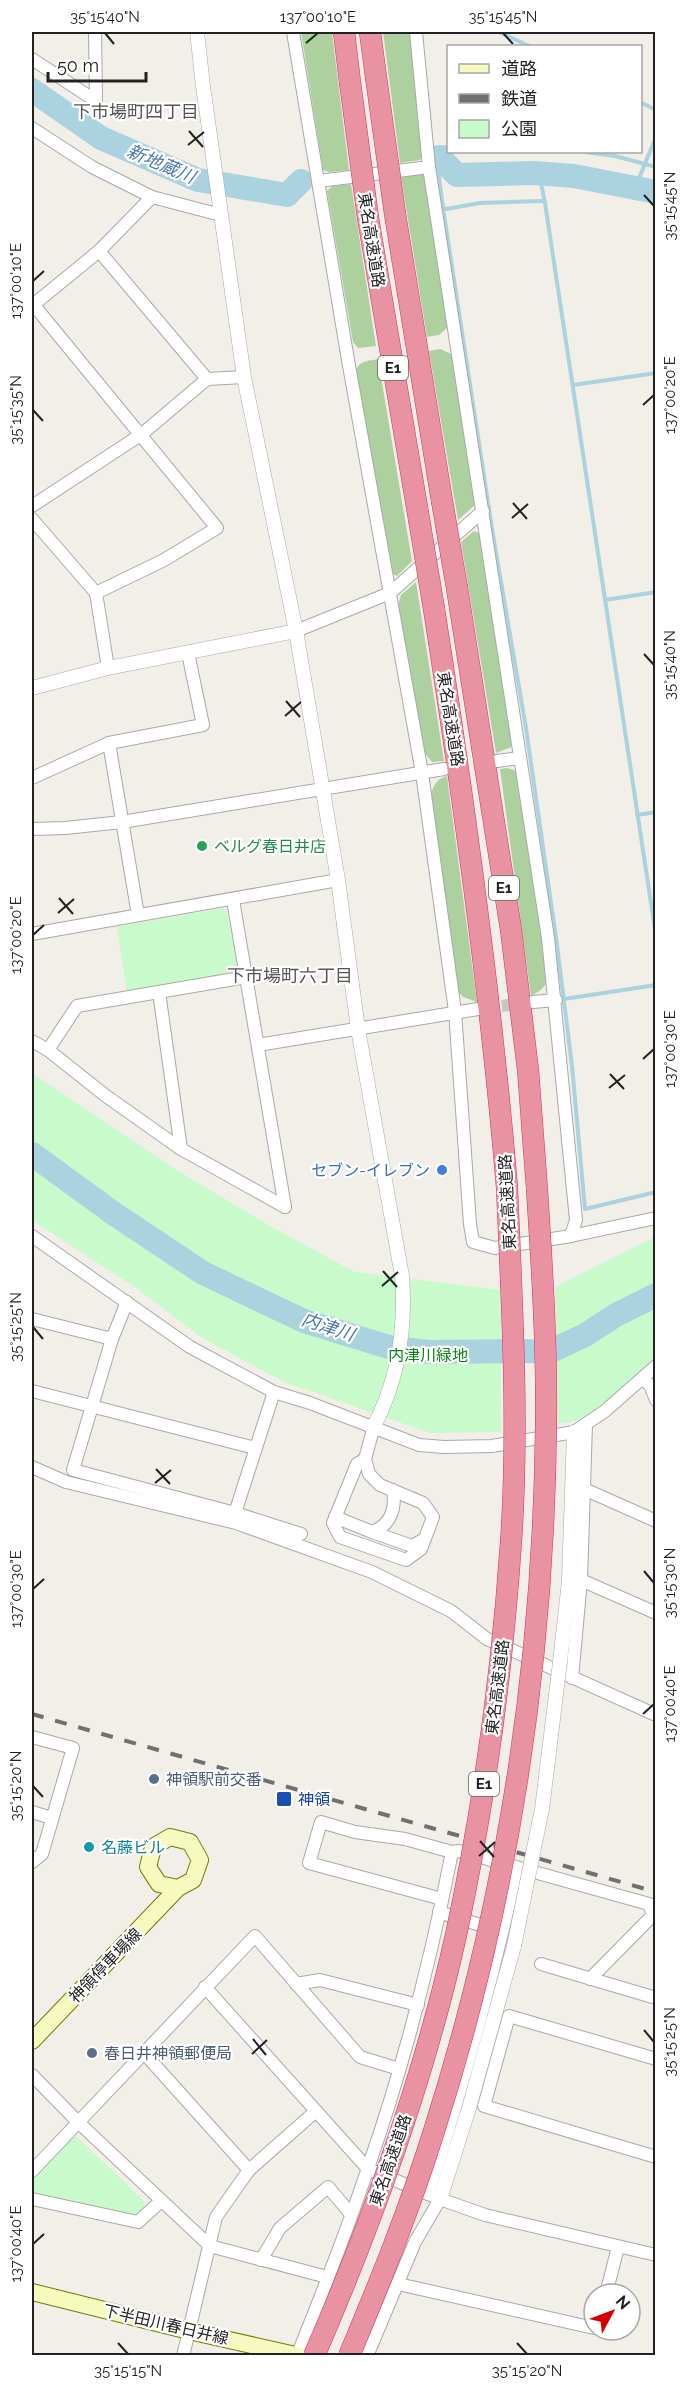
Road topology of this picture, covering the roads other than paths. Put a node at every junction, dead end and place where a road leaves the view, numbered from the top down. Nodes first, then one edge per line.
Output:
1 (95, 32) edge
2 (197, 32) edge
3 (294, 32) edge
4 (344, 32) edge
5 (370, 32) edge
6 (416, 32) edge
7 (32, 59) edge
8 (32, 128) edge
9 (429, 167) junction
10 (319, 182) junction
11 (152, 197) junction
12 (220, 211) junction
13 (99, 251) junction
14 (32, 304) edge
15 (244, 377) junction
16 (207, 379) junction
17 (142, 434) junction
18 (32, 506) edge
19 (483, 511) junction
20 (32, 519) edge
21 (96, 593) junction
22 (390, 593) junction
23 (296, 631) junction
24 (188, 653) junction
25 (108, 668) junction
26 (32, 688) edge
27 (109, 743) junction
28 (520, 758) junction
29 (497, 761) dead end
30 (444, 769) dead end
31 (422, 773) junction
32 (32, 778) edge
33 (323, 788) junction
34 (122, 822) junction
35 (32, 829) edge
36 (338, 880) junction
37 (233, 900) junction
38 (138, 915) junction
39 (32, 934) edge
40 (246, 977) junction
41 (159, 992) junction
42 (556, 1000) junction
43 (533, 1002) tunnel mouth
44 (478, 1009) tunnel mouth
45 (455, 1011) junction
46 (358, 1029) junction
47 (32, 1041) edge
48 (258, 1045) junction
49 (48, 1050) junction
50 (181, 1149) junction
51 (656, 1218) edge
52 (32, 1236) edge
53 (571, 1236) junction
54 (127, 1302) junction
55 (32, 1319) edge
56 (112, 1339) junction
57 (656, 1366) edge
58 (642, 1379) junction
59 (32, 1391) edge
60 (274, 1392) junction
61 (656, 1400) edge
62 (93, 1407) junction
63 (586, 1424) junction
64 (374, 1426) junction
65 (574, 1432) junction
66 (255, 1448) junction
67 (365, 1459) junction
68 (32, 1467) edge
69 (584, 1489) junction
70 (393, 1490) junction
71 (235, 1513) junction
72 (335, 1517) junction
73 (656, 1521) edge
74 (372, 1532) junction
75 (301, 1534) dead end
76 (424, 1540) junction
77 (580, 1580) junction
78 (656, 1613) edge
79 (572, 1678) junction
80 (656, 1715) edge
81 (32, 1737) edge
82 (32, 1812) edge
83 (52, 1818) junction
84 (452, 1852) junction
85 (32, 1862) edge
86 (517, 1868) junction
87 (178, 1888) dead end
88 (442, 1899) junction
89 (439, 1912) junction
90 (654, 1916) edge
91 (503, 1932) junction
92 (541, 1964) dead end
93 (590, 1979) junction
94 (296, 1984) junction
95 (205, 1988) junction
96 (656, 1998) edge
97 (418, 2005) junction
98 (32, 2041) edge
99 (144, 2054) junction
100 (656, 2059) edge
101 (399, 2069) junction
102 (32, 2075) edge
103 (316, 2111) junction
104 (78, 2122) junction
105 (656, 2157) edge
106 (249, 2169) junction
107 (368, 2169) junction
108 (32, 2171) edge
109 (434, 2197) junction
110 (32, 2199) edge
111 (161, 2201) junction
112 (351, 2214) junction
113 (210, 2246) junction
114 (618, 2247) junction
115 (656, 2255) edge
116 (261, 2260) junction
117 (327, 2277) junction
118 (609, 2282) edge
119 (398, 2284) junction
120 (32, 2292) edge
121 (582, 2325) edge
122 (189, 2331) junction
123 (183, 2355) edge
124 (298, 2355) edge
125 (314, 2355) edge
126 (349, 2355) edge
127 (367, 2355) edge

1 - 7 street
2 - 12 street
3 - 10 street
4 - 125 highway, 東名高速道路 / E1, bridge
5 - 126 highway, 東名高速道路 / E1, bridge
6 - 9 street
8 - 11 street
9 - 10 street
9 - 19 street
10 - 22 street
11 - 12 street
11 - 13 street
12 - 15 street
13 - 14 street
13 - 16 street
14 - 17 street
15 - 16 street
15 - 23 street
16 - 17 street
17 - 18 street
17 - 21 street
19 - 22 street
19 - 28 street
20 - 21 street
21 - 25 street
22 - 23 street
22 - 31 street
23 - 24 street
23 - 33 street
24 - 25 street
24 - 27 street
25 - 26 street
27 - 32 street
27 - 34 street
28 - 29 street
28 - 42 street
30 - 31 street
31 - 33 street
31 - 45 street
33 - 34 street
33 - 36 street
34 - 35 street
34 - 38 street
36 - 37 street
36 - 46 street
37 - 38 street
37 - 40 street
38 - 39 street
40 - 41 street
40 - 48 street
41 - 49 street
41 - 50 street
42 - 43 street
42 - 53 street
44 - 45 street
45 - 46 street
45 - 53 street
46 - 48 street
46 - 64 street
47 - 49 street
48 - 50 street
49 - 50 street
51 - 53 street
52 - 54 street
54 - 56 street
54 - 60 street
55 - 56 street
56 - 62 street
57 - 58 street
58 - 61 street
58 - 63 street
59 - 62 street
60 - 64 street
60 - 66 street
62 - 66 street
62 - 71 street
63 - 65 street
63 - 69 street
64 - 65 street
64 - 67 street
65 - 109 street, bridge
66 - 71 street
67 - 70 street
67 - 72 street
68 - 79 street
69 - 73 street
69 - 77 street
70 - 74 street
70 - 76 street
71 - 75 street
72 - 74 street
72 - 76 street
74 - 76 street
77 - 78 street
77 - 79 street
79 - 80 street
81 - 83 street
82 - 83 street
83 - 85 street
84 - 86 street
84 - 88 street
84 - 88 street
86 - 90 street
86 - 91 street
87 - 98 main road, 神領停車場線
88 - 89 street
89 - 91 street
89 - 97 street
90 - 93 street
91 - 109 street
92 - 93 street
93 - 96 street
94 - 95 street
94 - 97 street
94 - 101 street
95 - 99 street
95 - 103 street
97 - 101 street
99 - 104 street
99 - 106 street
100 - 105 street
101 - 107 street
102 - 104 street
103 - 106 street
103 - 107 street
104 - 108 street
104 - 111 street
106 - 113 street
107 - 109 street
107 - 112 street
109 - 114 street
109 - 119 street
110 - 111 street
111 - 113 street
112 - 116 street
112 - 117 street
113 - 116 street
113 - 122 street
114 - 115 street
114 - 118 street
116 - 117 street
117 - 124 street
119 - 121 street
119 - 127 street
120 - 122 main road, 下半田川春日井線
122 - 123 street
122 - 124 main road, 下半田川春日井線

